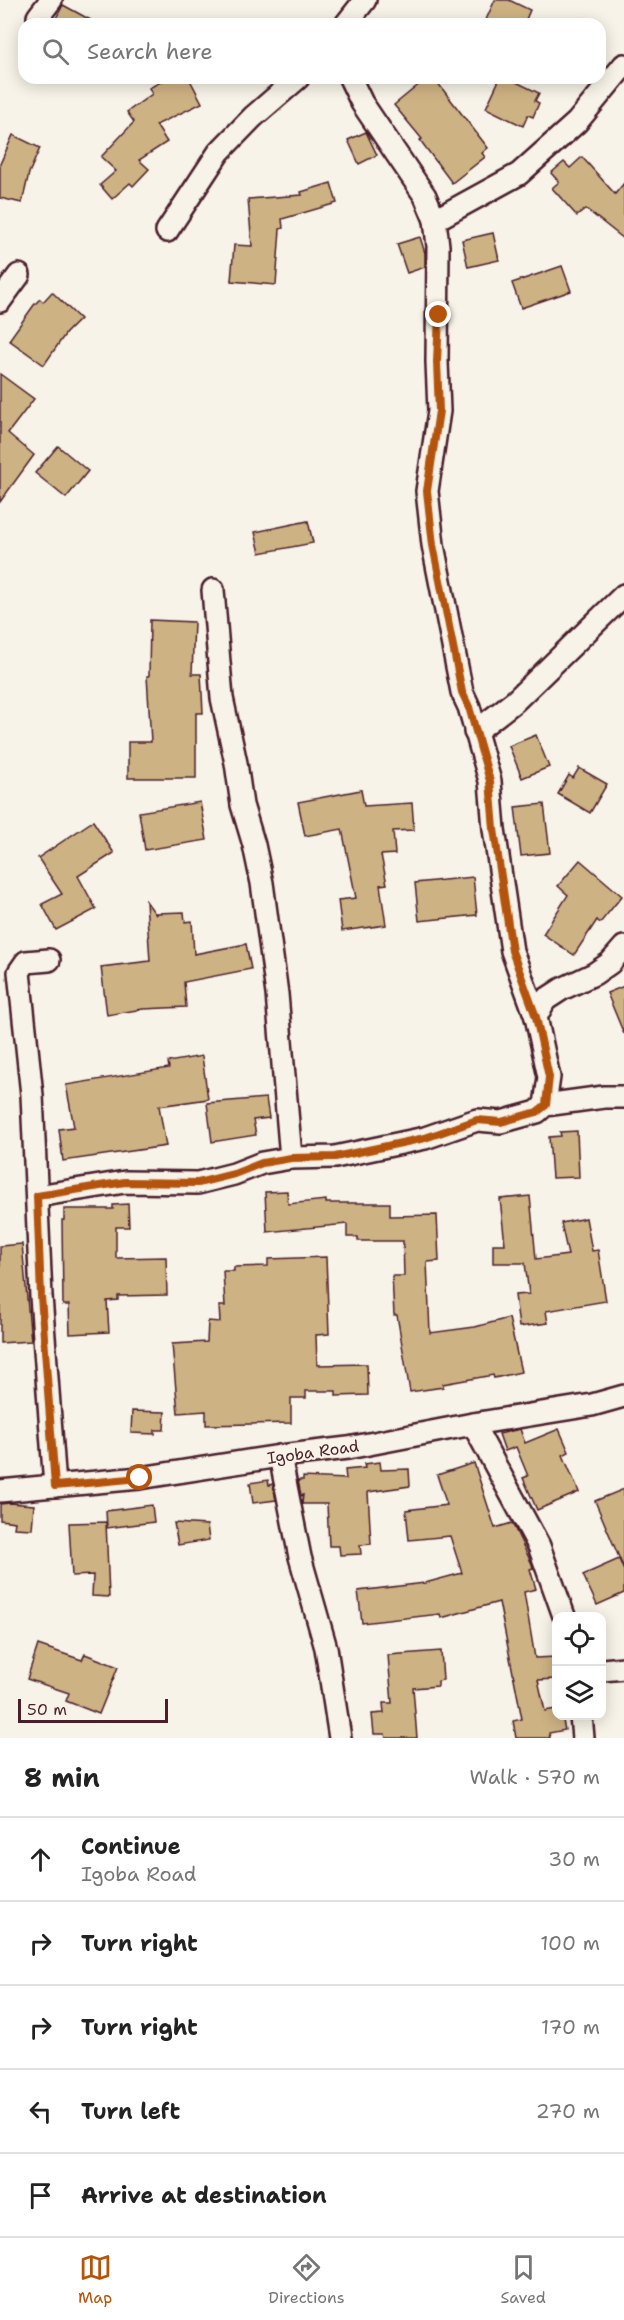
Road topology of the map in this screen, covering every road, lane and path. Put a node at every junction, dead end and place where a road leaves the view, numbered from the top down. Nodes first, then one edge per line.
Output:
1 (51, 0) edge
2 (364, 0) edge
3 (38, 17) dead end
4 (350, 18) edge
5 (624, 65) edge
6 (291, 84) edge
7 (353, 84) edge
8 (435, 220) junction
9 (167, 231) dead end
10 (19, 275) dead end
11 (0, 301) edge
12 (213, 590) dead end
13 (624, 595) edge
14 (475, 732) junction
15 (624, 947) edge
16 (49, 960) dead end
17 (536, 1017) junction
18 (624, 1097) edge
19 (546, 1105) junction
20 (291, 1158) junction
21 (37, 1196) junction
22 (624, 1396) edge
23 (473, 1424) junction
24 (280, 1456) junction
25 (55, 1486) junction
26 (0, 1491) edge
27 (562, 1612) edge
28 (624, 1668) edge
29 (606, 1670) edge
30 (581, 1720) edge
31 (340, 1738) edge
32 (583, 1738) edge

1 - 3 street
2 - 4 street
5 - 8 street
6 - 9 street
7 - 8 street
8 - 14 street
10 - 11 street
12 - 20 street
13 - 14 street
14 - 17 street
15 - 17 street
16 - 21 street
17 - 19 street
18 - 19 street
19 - 20 street
20 - 21 street
21 - 25 street
22 - 23 street, Igoba Road
23 - 24 street, Igoba Road
23 - 27 street
24 - 25 street, Igoba Road
24 - 31 street
25 - 26 street, Igoba Road
28 - 29 street
30 - 32 street

